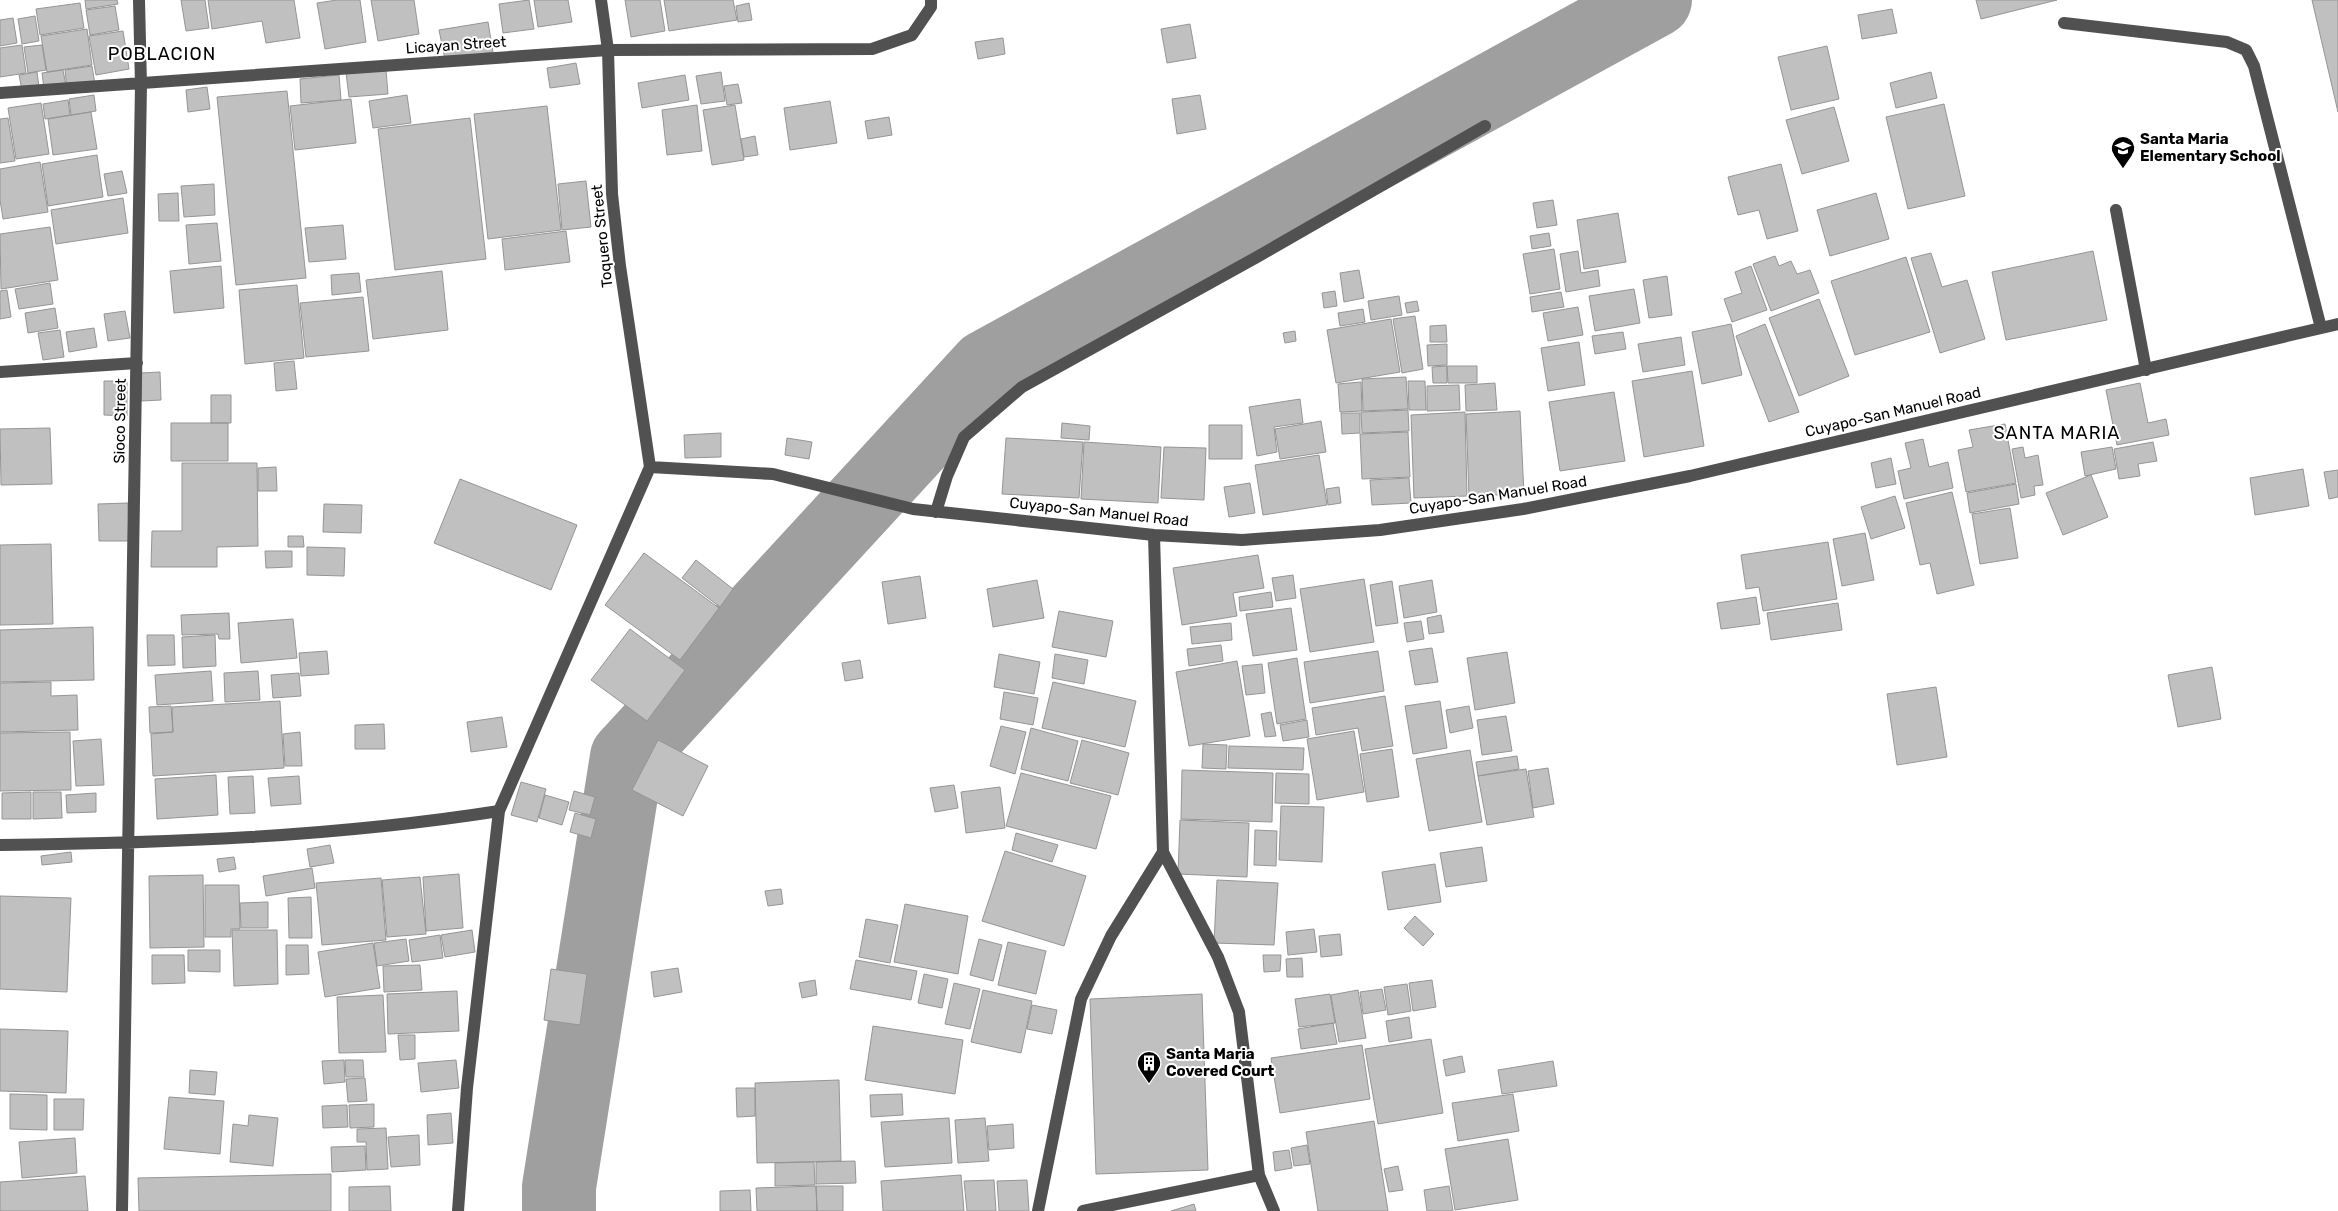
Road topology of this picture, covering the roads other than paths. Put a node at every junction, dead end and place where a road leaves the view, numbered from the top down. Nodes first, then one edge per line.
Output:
1 (139, 0) edge
2 (601, 0) edge
3 (932, 0) edge
4 (2064, 23) dead end
5 (608, 50) junction
6 (141, 84) junction
7 (0, 93) edge
8 (1485, 126) dead end
9 (2116, 210) dead end
10 (2338, 324) edge
11 (2321, 328) junction
12 (137, 363) junction
13 (2146, 370) junction
14 (0, 372) edge
15 (650, 467) junction
16 (936, 512) junction
17 (1154, 535) junction
18 (499, 811) junction
19 (129, 843) junction
20 (0, 845) edge
21 (1163, 852) junction
22 (1259, 1175) junction
23 (122, 1211) edge
24 (458, 1211) edge
25 (1038, 1211) edge
26 (1084, 1211) edge
27 (1274, 1211) edge

1 - 6 street, Sioco Street
2 - 5 street, Toquero Street
3 - 5 street, Licayan Street
4 - 11 street
5 - 6 street, Licayan Street
5 - 15 street, Toquero Street
6 - 7 street, Licayan Street
6 - 12 street, Sioco Street
8 - 16 street
9 - 13 street
10 - 11 street, Cuyapo-San Manuel Road
11 - 13 street, Cuyapo-San Manuel Road
12 - 14 street
12 - 19 street, Sioco Street
13 - 17 street, Cuyapo-San Manuel Road
15 - 16 street, Cuyapo-San Manuel Road
15 - 18 street
16 - 17 street, Cuyapo-San Manuel Road
17 - 21 street
18 - 19 street
18 - 24 street
19 - 20 street
19 - 23 street, Sioco Street
21 - 22 street
21 - 25 street
22 - 26 street
22 - 27 street

